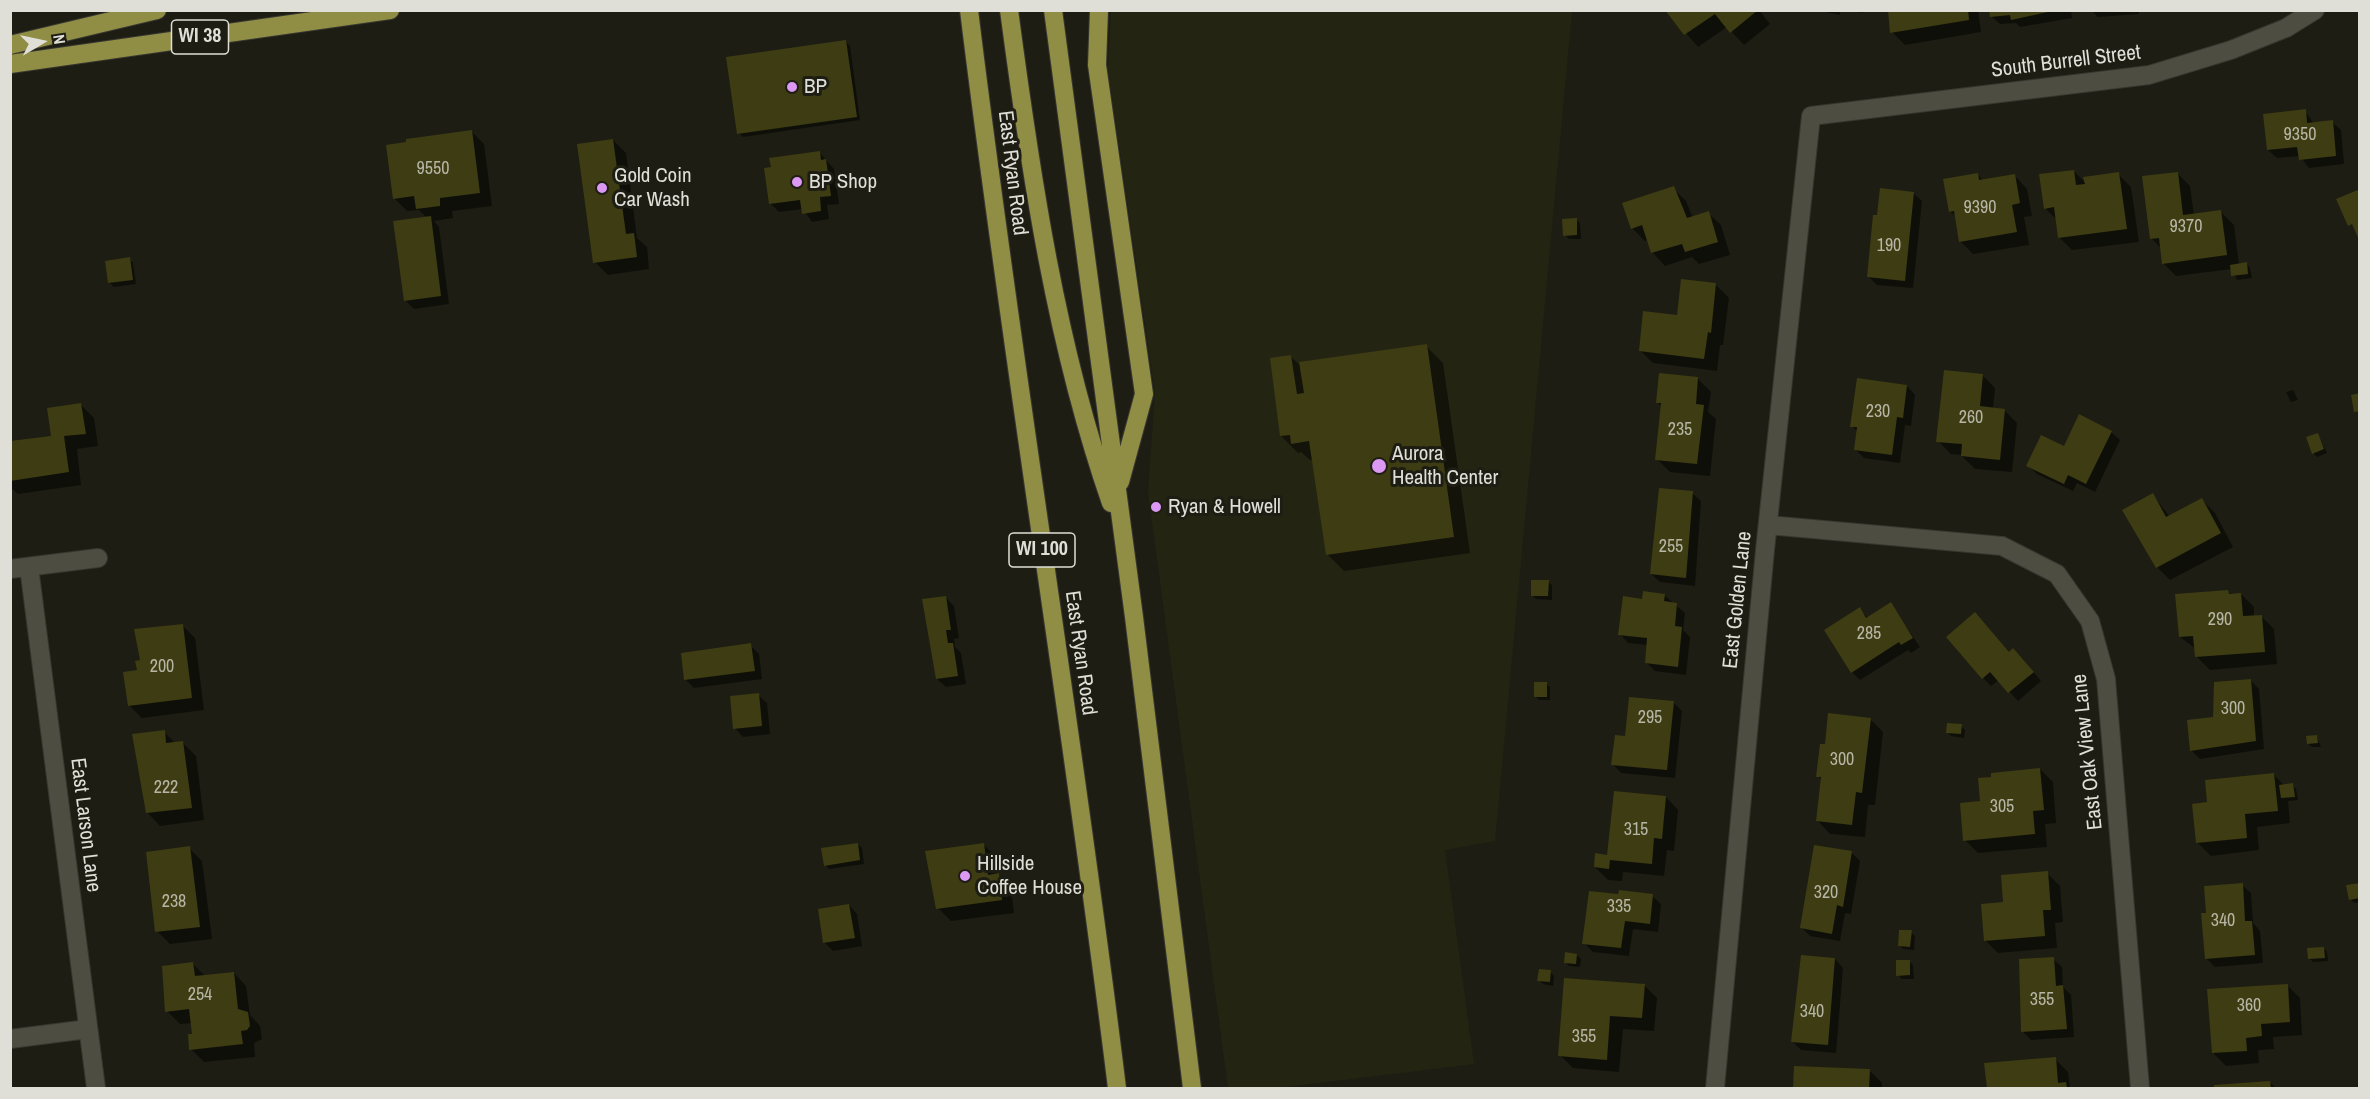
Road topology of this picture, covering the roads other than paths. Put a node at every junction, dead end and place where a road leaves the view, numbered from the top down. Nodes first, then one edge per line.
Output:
1 (157, 10) edge
2 (390, 10) edge
3 (969, 10) edge
4 (1009, 10) edge
5 (1053, 10) edge
6 (1099, 10) edge
7 (2315, 10) edge
8 (10, 45) edge
9 (10, 64) edge
10 (1811, 116) joint
11 (1118, 490) junction
12 (1768, 525) junction
13 (1123, 535) junction
14 (98, 558) dead end
15 (29, 567) junction
16 (10, 570) edge
17 (88, 1029) junction
18 (10, 1039) edge
19 (96, 1089) edge
20 (1117, 1089) edge
21 (1192, 1089) edge
22 (1715, 1089) edge
23 (2140, 1089) edge

1 - 8 main road
2 - 9 main road, WI 38
3 - 20 main road, East Ryan Road / WI 100
4 - 13 main road
5 - 11 main road
6 - 11 main road
7 - 10 street, South Burrell Street
10 - 12 street, East Golden Lane
11 - 13 main road
12 - 22 street, East Golden Lane
12 - 23 street, East Oak View Lane
13 - 21 main road
14 - 15 street
15 - 16 street
15 - 17 street, East Larson Lane
17 - 18 street
17 - 19 street, East Larson Lane

